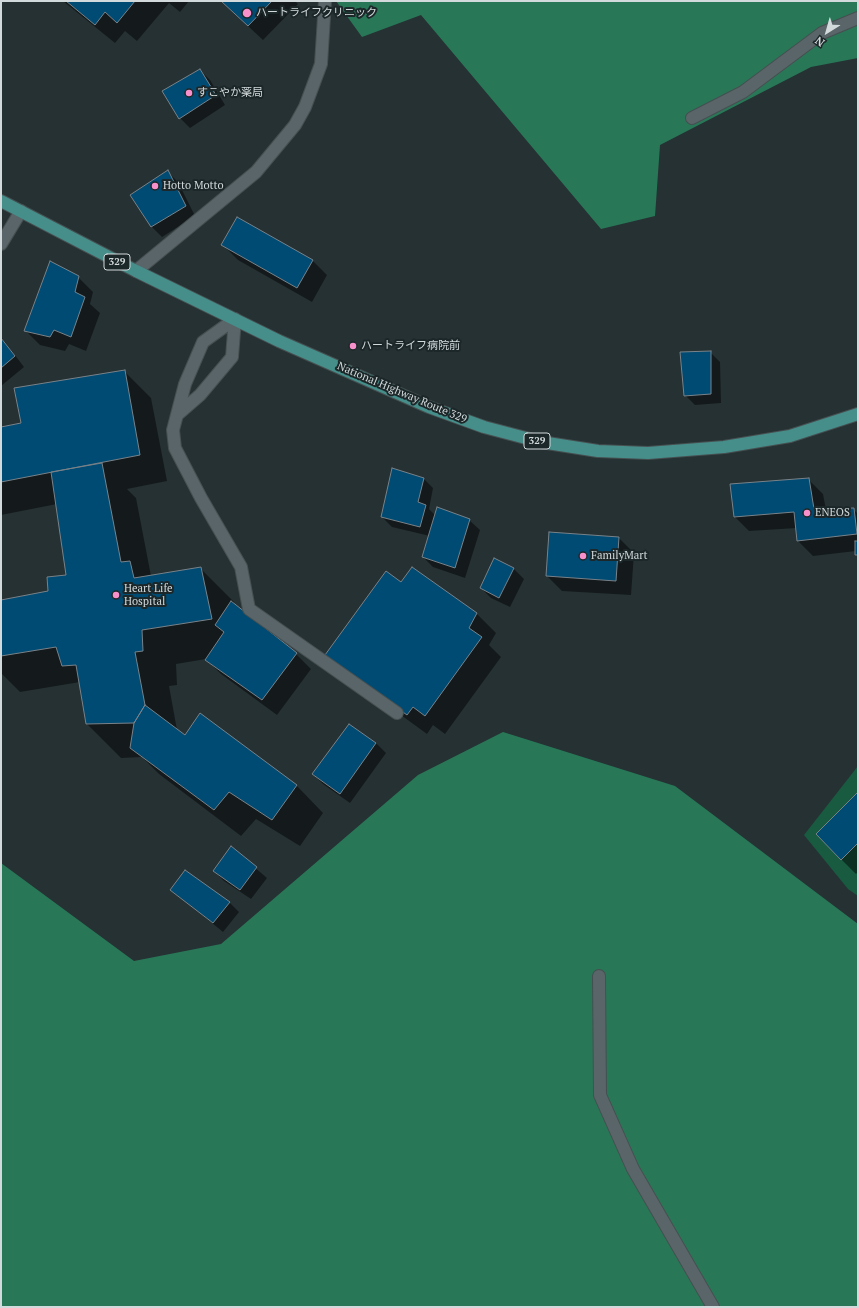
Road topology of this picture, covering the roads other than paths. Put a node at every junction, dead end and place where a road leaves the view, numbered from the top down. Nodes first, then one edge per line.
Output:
1 (325, 1) edge
2 (858, 18) edge
3 (692, 118) dead end
4 (1, 201) edge
5 (21, 211) junction
6 (1, 244) edge
7 (136, 271) junction
8 (234, 319) junction
9 (858, 414) edge
10 (177, 415) junction
11 (397, 713) dead end
12 (599, 976) dead end
13 (713, 1307) edge

1 - 7 street
2 - 3 street
4 - 5 highway, National Highway Route 329 / 329
5 - 6 street
5 - 7 highway, National Highway Route 329 / 329
7 - 8 highway, National Highway Route 329 / 329
8 - 9 highway, National Highway Route 329 / 329
8 - 10 street
8 - 10 street
10 - 11 street
12 - 13 street

